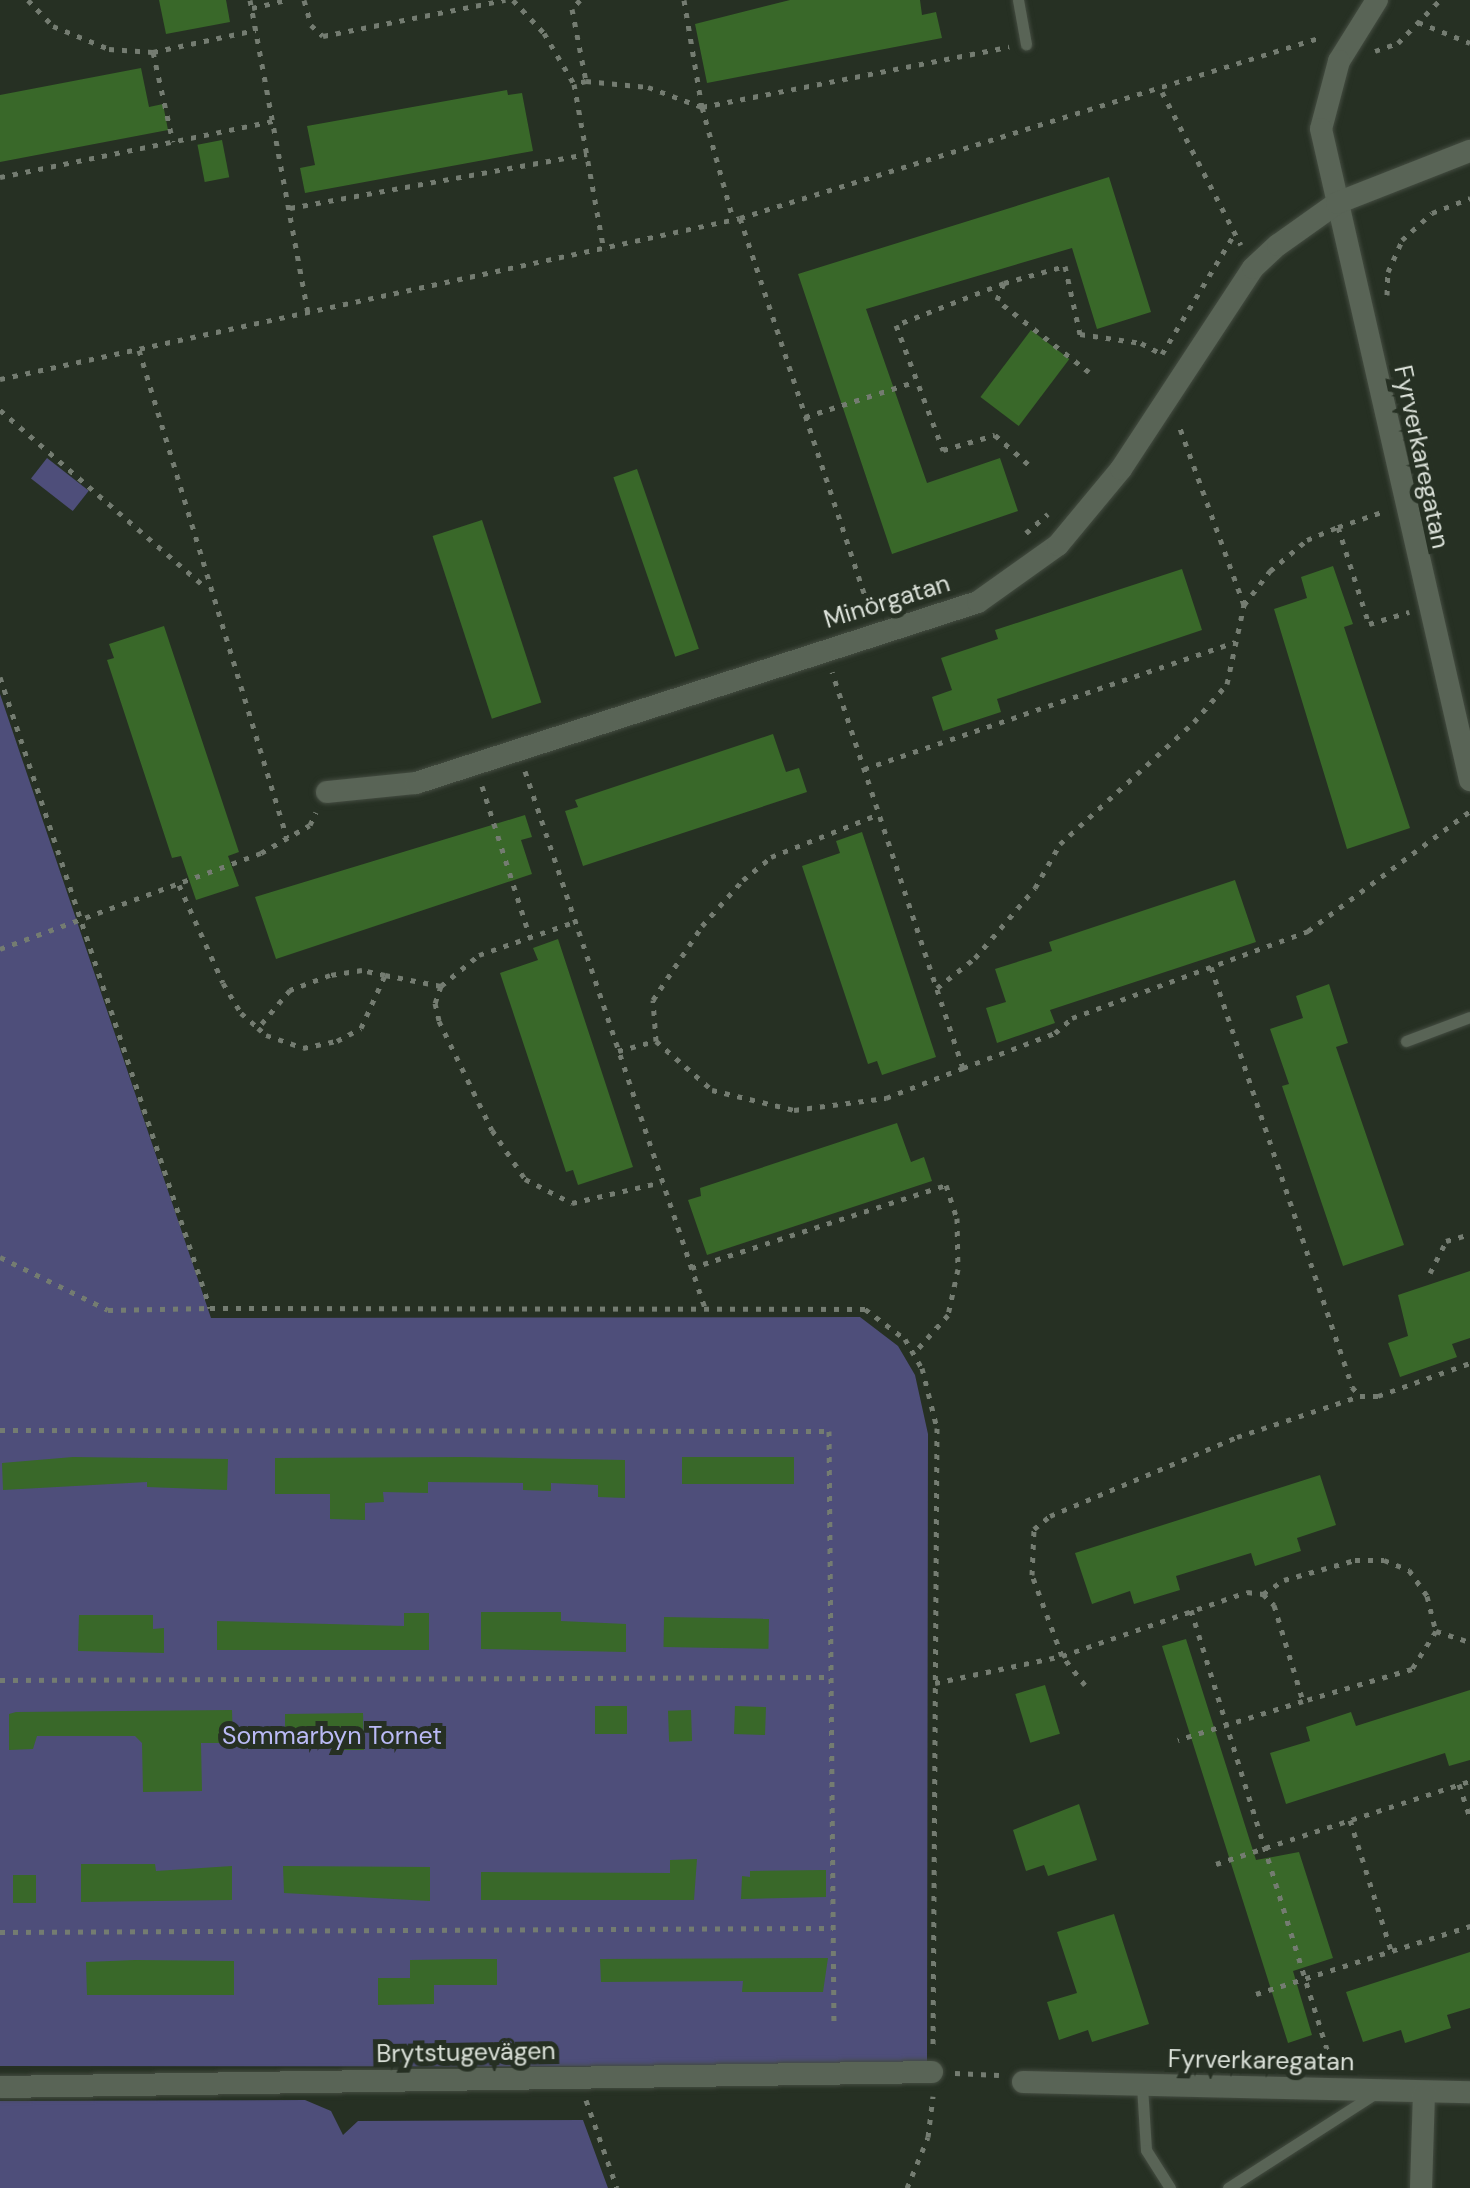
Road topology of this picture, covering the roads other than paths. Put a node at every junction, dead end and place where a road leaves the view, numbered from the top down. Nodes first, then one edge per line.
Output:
1 (1018, 0) edge
2 (1377, 0) edge
3 (1026, 44) road end
4 (1470, 151) edge
5 (1337, 204) junction
6 (1470, 780) edge
7 (327, 792) road end
8 (1470, 1017) edge
9 (1406, 1041) dead end
10 (932, 2072) road end
11 (1023, 2082) road end
12 (0, 2086) edge
13 (1142, 2086) junction
14 (1379, 2091) junction
15 (1470, 2092) edge
16 (1424, 2093) junction
17 (1170, 2188) edge
18 (1228, 2188) edge
19 (1421, 2188) edge

1 - 3 lane
2 - 5 street, Fyrverkaregatan
4 - 5 street, Minörgatan
5 - 6 street, Fyrverkaregatan
5 - 7 street, Minörgatan
8 - 9 lane
10 - 12 street, Brytstugevägen
11 - 13 street, Fyrverkaregatan
13 - 14 street, Fyrverkaregatan
13 - 17 lane, Fyrverkaregatan
14 - 16 street, Fyrverkaregatan
14 - 18 lane, Fyrverkaregatan
15 - 16 street, Fyrverkaregatan
16 - 19 street

